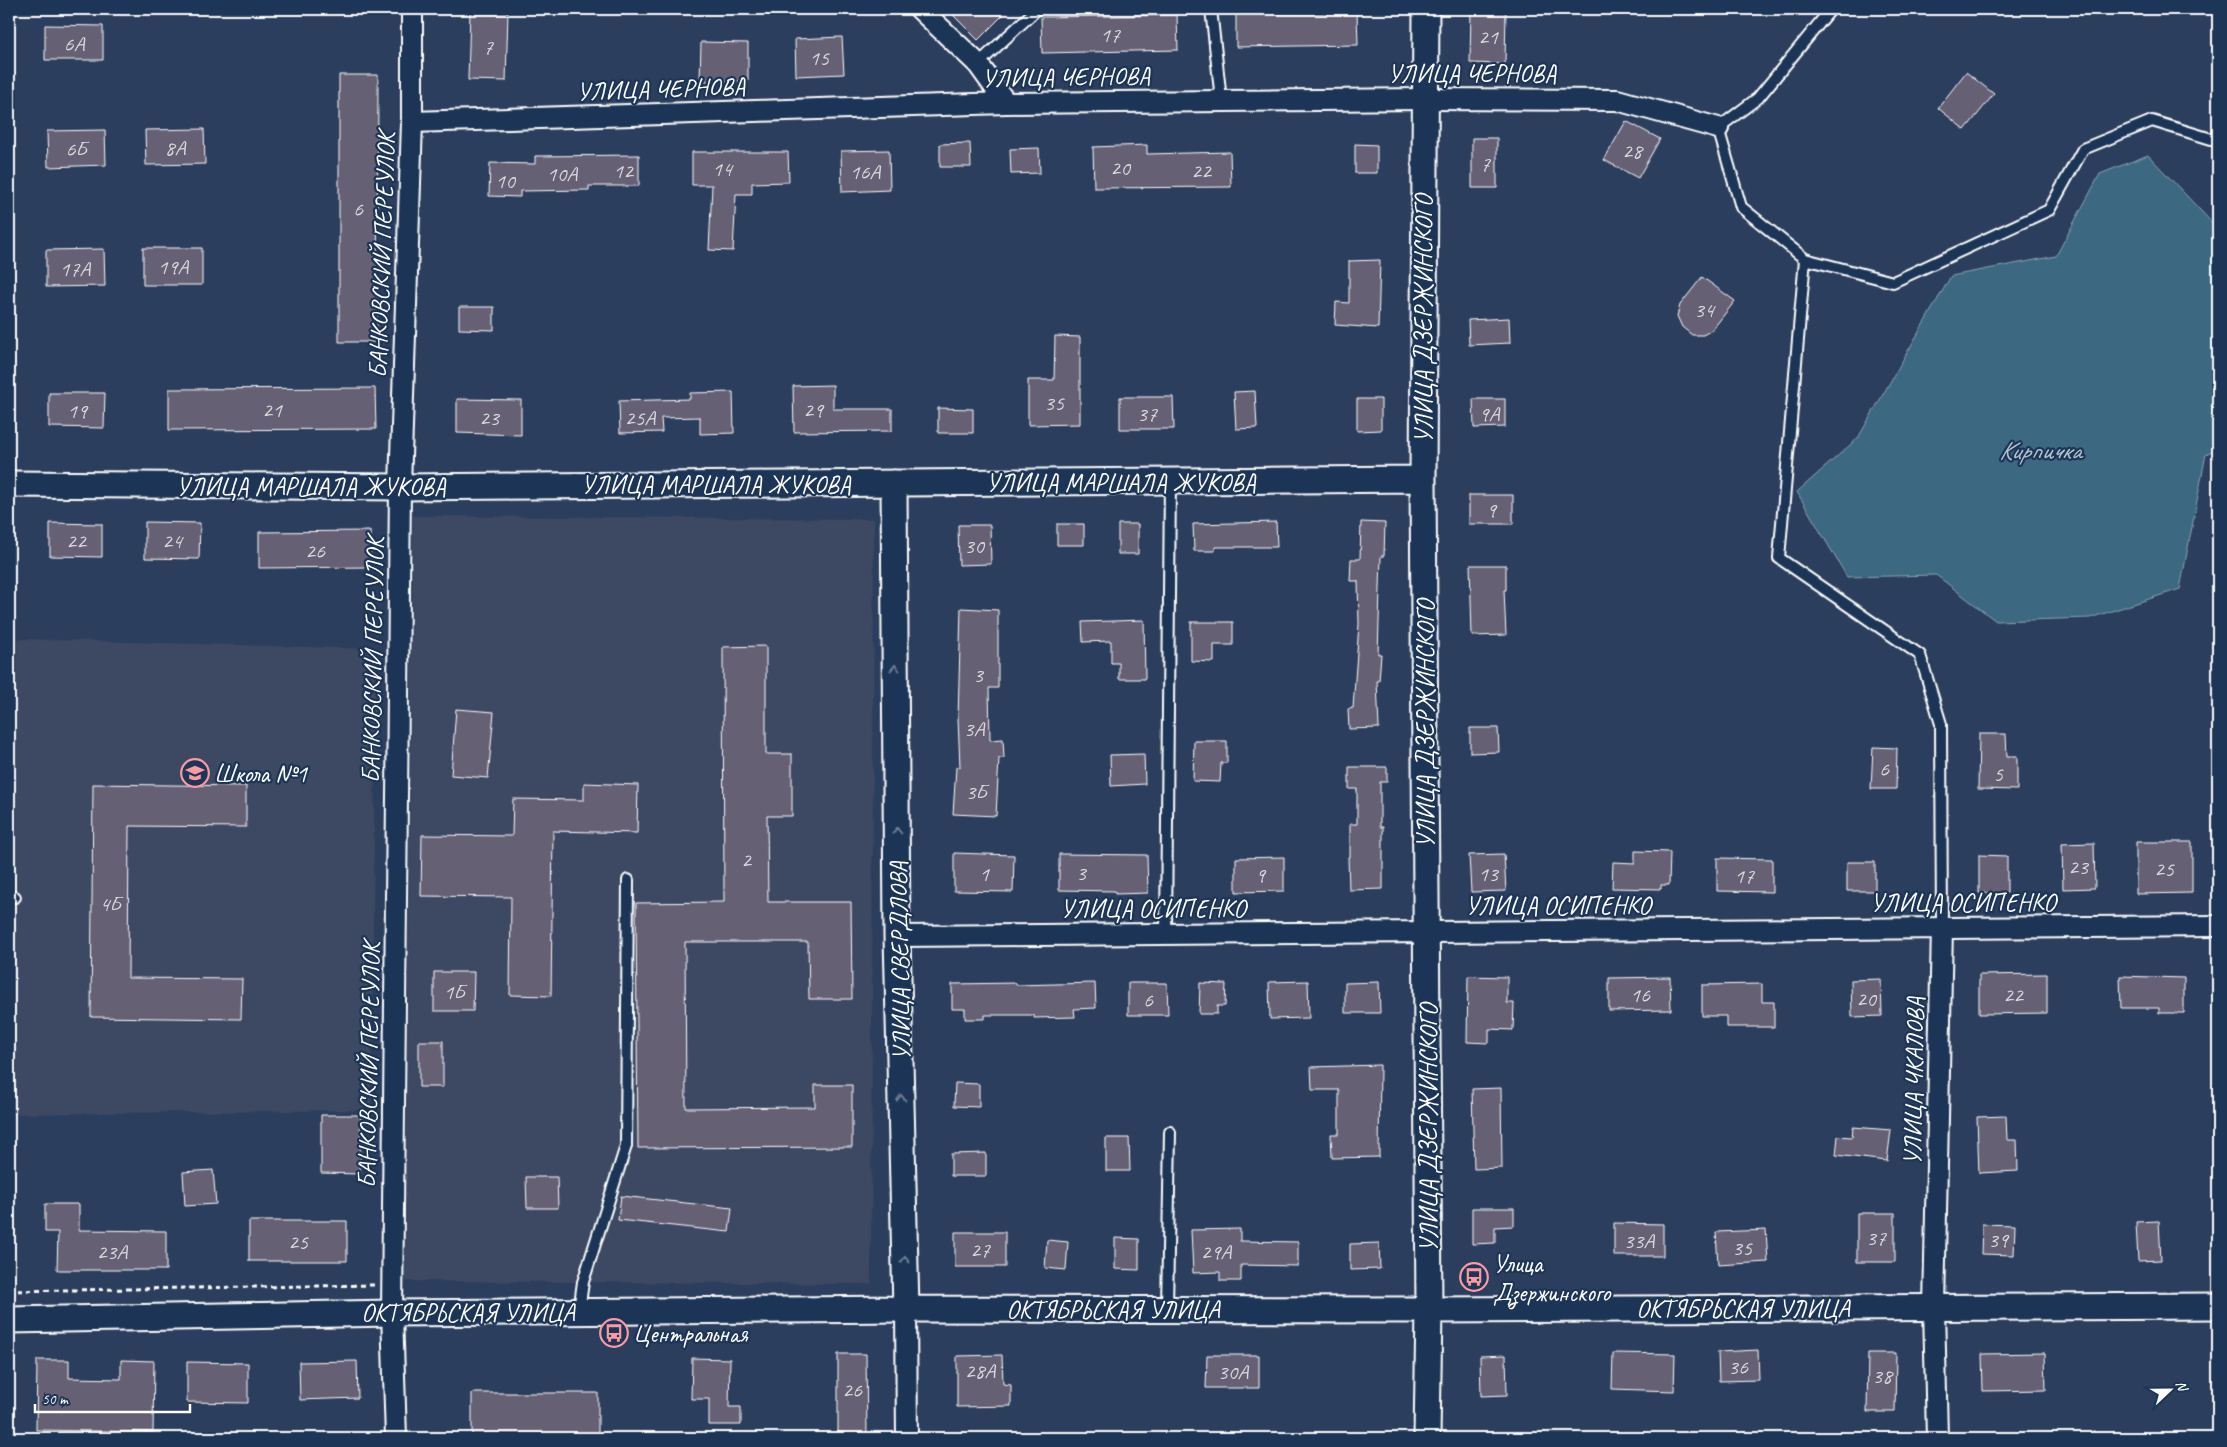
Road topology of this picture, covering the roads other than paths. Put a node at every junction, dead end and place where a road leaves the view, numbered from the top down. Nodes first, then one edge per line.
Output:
1 (412, 9) edge
2 (920, 9) edge
3 (1037, 9) edge
4 (1211, 9) edge
5 (1426, 9) edge
6 (1830, 9) edge
7 (978, 64) junction
8 (1424, 99) junction
9 (1221, 100) junction
10 (1006, 103) junction
11 (412, 122) junction
12 (1718, 128) junction
13 (2218, 141) edge
14 (1805, 259) junction
15 (1423, 479) junction
16 (1170, 482) junction
17 (894, 483) junction
18 (9, 484) edge
19 (400, 487) junction
20 (628, 880) dead end
21 (2218, 926) edge
22 (1942, 928) junction
23 (1426, 932) junction
24 (1166, 934) junction
25 (897, 936) junction
26 (1170, 1132) dead end
27 (2218, 1306) edge
28 (1934, 1307) junction
29 (906, 1309) junction
30 (1167, 1309) junction
31 (1429, 1310) junction
32 (579, 1312) junction
33 (392, 1313) junction
34 (9, 1320) edge
35 (396, 1438) edge
36 (907, 1438) edge
37 (1427, 1438) edge
38 (1936, 1438) edge

1 - 11 street, БАНКОВСКИЙ ПЕРЕУЛОК
2 - 7 street
3 - 7 lane
4 - 9 lane
5 - 8 street, УЛИЦА ДЗЕРЖИНСКОГО
6 - 12 lane
7 - 10 street
8 - 9 street, УЛИЦА ЧЕРНОВА
8 - 12 street, УЛИЦА ЧЕРНОВА
8 - 15 street, УЛИЦА ДЗЕРЖИНСКОГО
9 - 10 street, УЛИЦА ЧЕРНОВА
10 - 11 street, УЛИЦА ЧЕРНОВА
11 - 19 street, БАНКОВСКИЙ ПЕРЕУЛОК
12 - 14 lane
13 - 14 lane
14 - 22 lane, УЛИЦА ЧКАЛОВА
15 - 16 street, УЛИЦА МАРШАЛА ЖУКОВА
15 - 23 street, УЛИЦА ДЗЕРЖИНСКОГО
16 - 17 street, УЛИЦА МАРШАЛА ЖУКОВА
16 - 24 lane
17 - 19 street, УЛИЦА МАРШАЛА ЖУКОВА
25 -> 17 street, УЛИЦА СВЕРДЛОВА
18 - 19 street, УЛИЦА МАРШАЛА ЖУКОВА
19 - 33 street, БАНКОВСКИЙ ПЕРЕУЛОК
20 - 32 lane
21 - 22 street, УЛИЦА ОСИПЕНКО
22 - 23 street, УЛИЦА ОСИПЕНКО
22 - 28 street, УЛИЦА ЧКАЛОВА
23 - 24 street, УЛИЦА ОСИПЕНКО
23 - 31 street, УЛИЦА ДЗЕРЖИНСКОГО
24 - 25 street, УЛИЦА ОСИПЕНКО
29 -> 25 street, УЛИЦА СВЕРДЛОВА
26 - 30 lane
27 - 28 street, ОКТЯБРЬСКАЯ УЛИЦА
28 - 31 street, ОКТЯБРЬСКАЯ УЛИЦА
28 - 38 street, УЛИЦА ЧКАЛОВА
29 - 30 street, ОКТЯБРЬСКАЯ УЛИЦА
29 - 32 street, ОКТЯБРЬСКАЯ УЛИЦА
29 - 36 street, УЛИЦА СВЕРДЛОВА
30 - 31 street, ОКТЯБРЬСКАЯ УЛИЦА
31 - 37 street, УЛИЦА ДЗЕРЖИНСКОГО
32 - 33 street, ОКТЯБРЬСКАЯ УЛИЦА
33 - 34 street, ОКТЯБРЬСКАЯ УЛИЦА
33 - 35 street, БАНКОВСКИЙ ПЕРЕУЛОК

